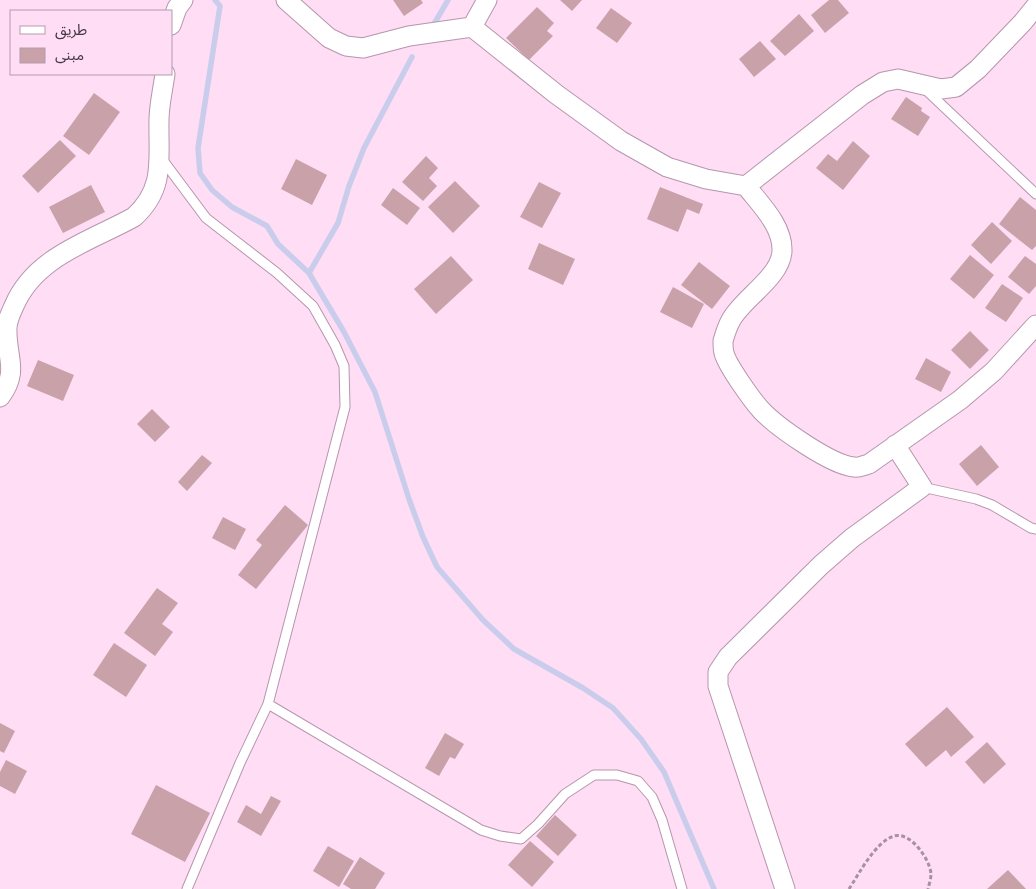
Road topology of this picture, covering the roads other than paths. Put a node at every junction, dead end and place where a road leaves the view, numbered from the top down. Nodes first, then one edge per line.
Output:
1 (183, 0) edge
2 (286, 0) edge
3 (487, 0) edge
4 (1036, 6) edge
5 (172, 22) edge
6 (472, 26) junction
7 (165, 75) edge
8 (920, 85) junction
9 (160, 157) junction
10 (746, 186) junction
11 (1036, 194) edge
12 (1036, 325) edge
13 (0, 397) edge
14 (895, 445) junction
15 (922, 487) junction
16 (1036, 529) edge
17 (268, 704) junction
18 (188, 889) edge
19 (682, 889) edge
20 (785, 889) edge

1 - 5 street
2 - 6 street
3 - 6 street
4 - 8 street
6 - 10 street
7 - 9 street
8 - 10 street
8 - 11 lane
9 - 13 street
9 - 17 lane
10 - 14 street
12 - 14 street
14 - 15 street
15 - 16 lane
15 - 20 street
17 - 18 lane
17 - 19 lane

